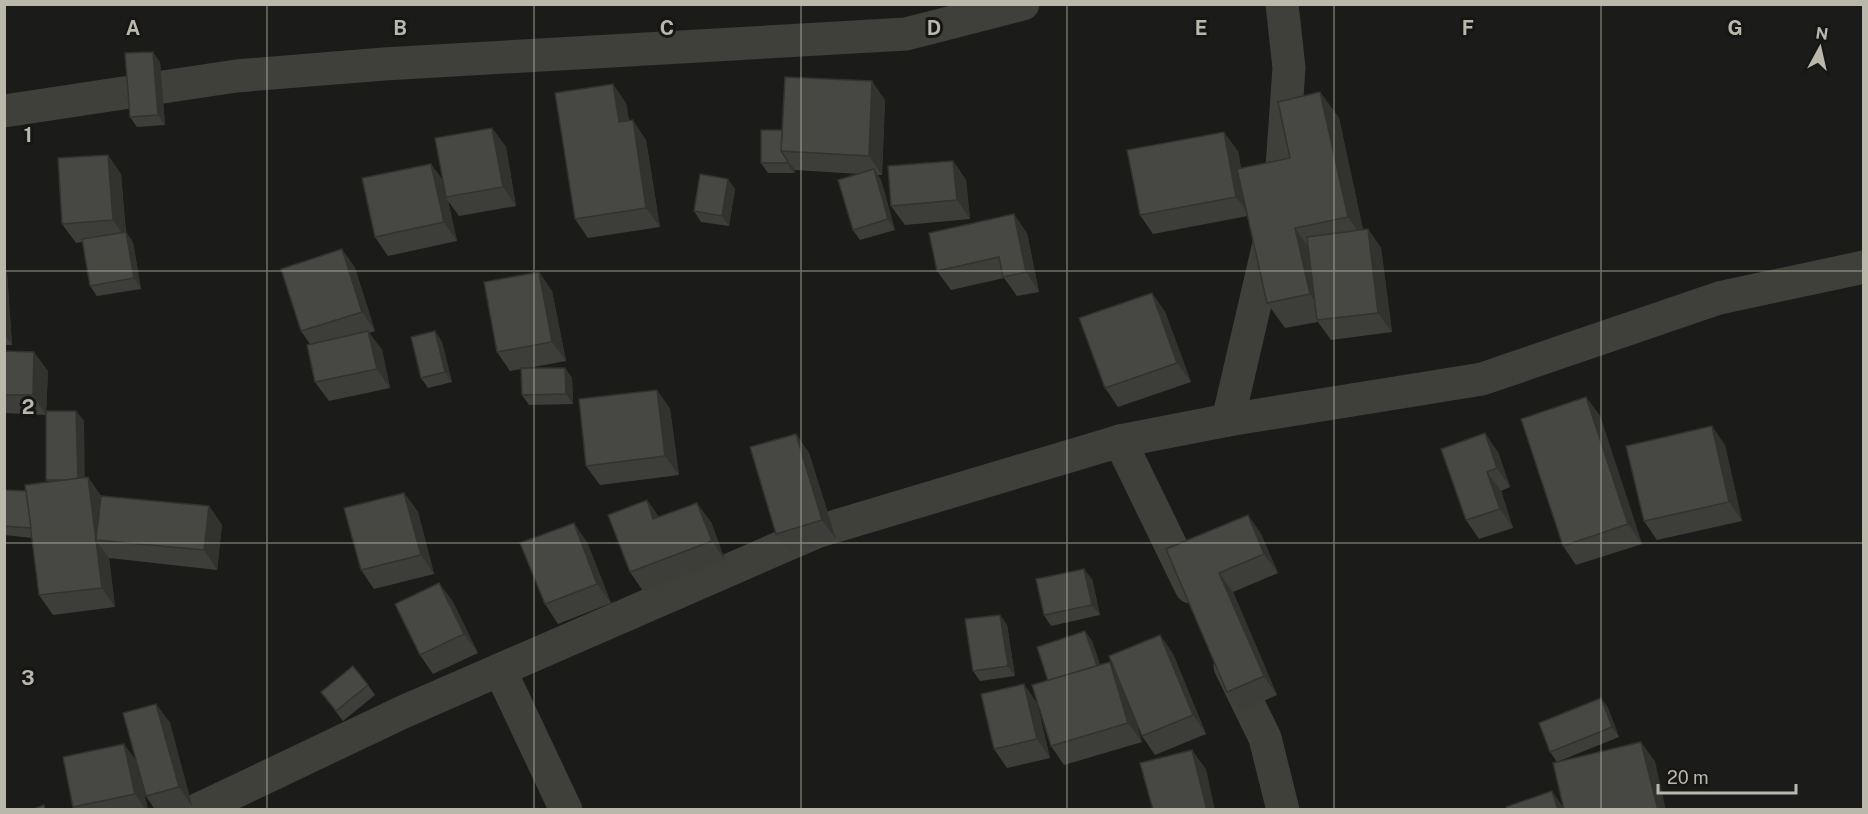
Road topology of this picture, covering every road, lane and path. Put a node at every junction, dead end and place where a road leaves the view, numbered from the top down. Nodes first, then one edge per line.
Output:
1 (1023, 4) edge
2 (1282, 4) edge
3 (4, 111) edge
4 (1863, 267) edge
5 (1228, 420) junction
6 (1120, 441) junction
7 (1203, 610) edge
8 (1218, 642) edge
9 (500, 670) junction
10 (197, 810) edge
11 (566, 810) edge
12 (1283, 810) edge

1 - 3 street
2 - 5 street
4 - 5 street
5 - 6 street
6 - 7 street
6 - 9 street
8 - 12 street
9 - 10 street
9 - 11 street

